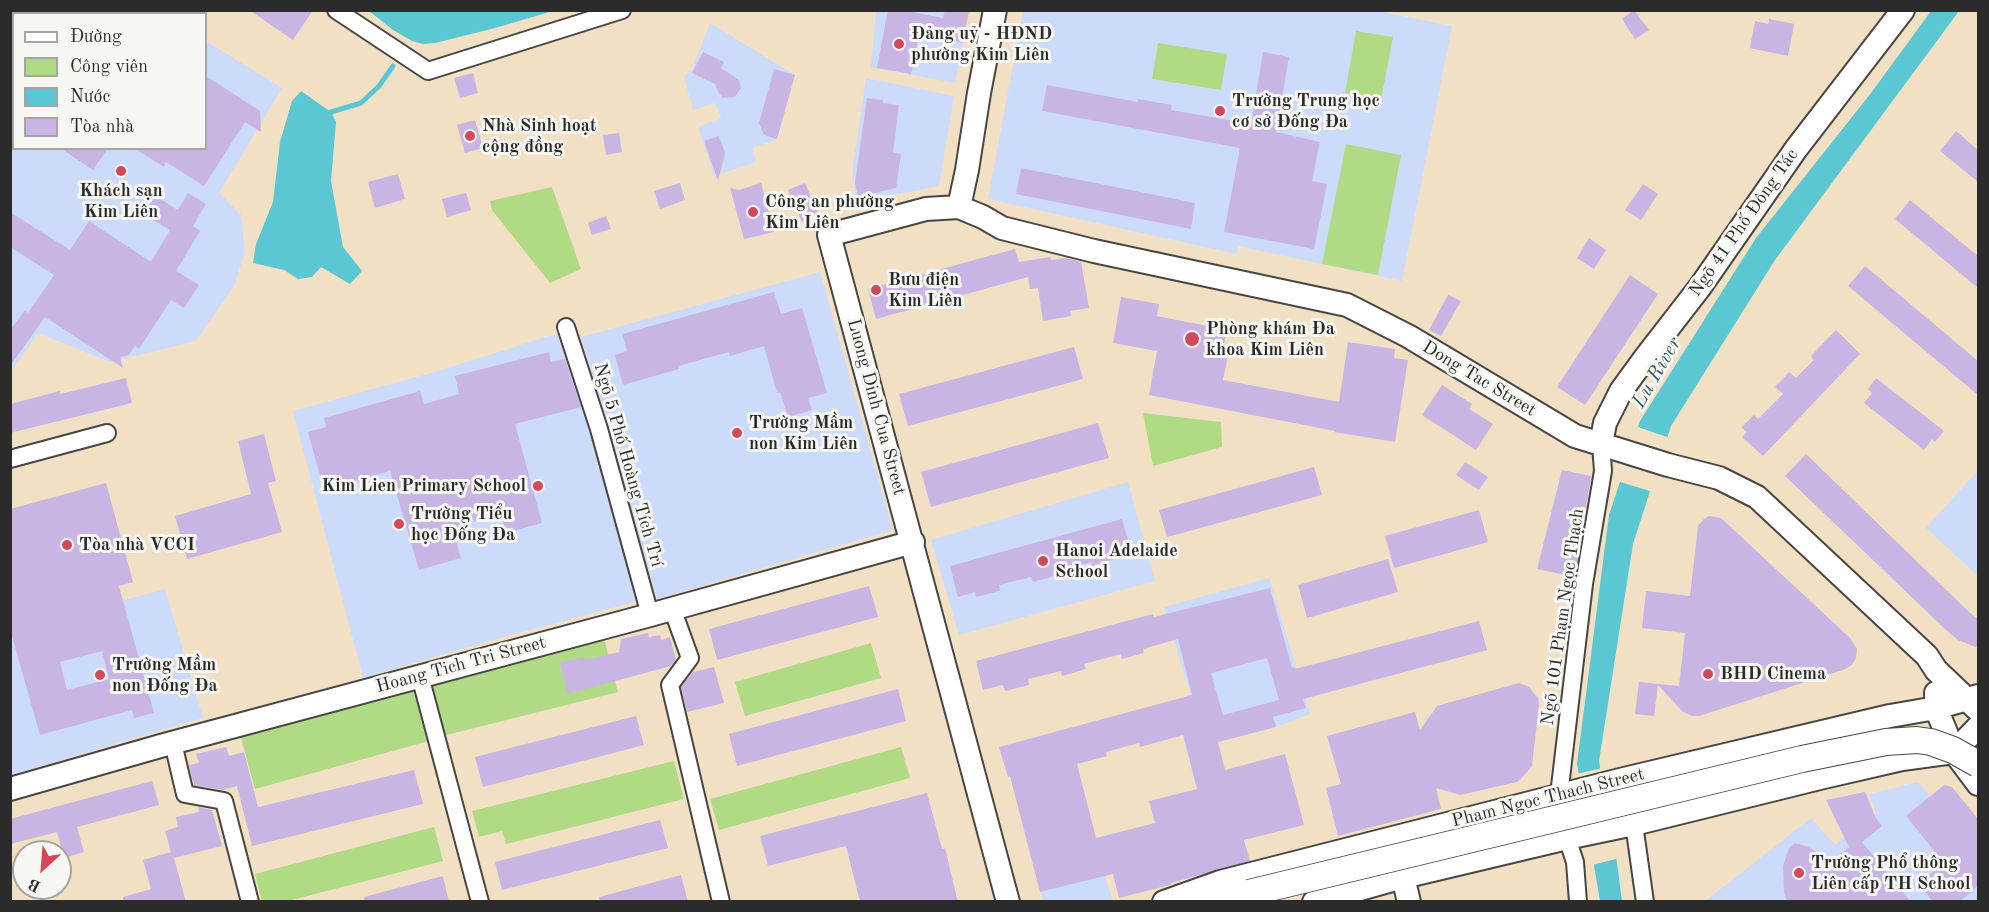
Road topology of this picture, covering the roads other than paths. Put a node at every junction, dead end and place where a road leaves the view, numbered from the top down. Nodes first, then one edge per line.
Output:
1 (336, 10) edge
2 (622, 10) edge
3 (995, 10) edge
4 (1903, 10) edge
5 (959, 207) junction
6 (566, 327) dead end
7 (107, 433) dead end
8 (1610, 447) junction
9 (10, 459) edge
10 (913, 542) junction
11 (672, 608) junction
12 (650, 615) junction
13 (1936, 670) junction
14 (420, 676) junction
15 (1975, 702) edge
16 (1936, 708) junction
17 (1978, 727) edge
18 (1812, 734) junction
19 (173, 743) junction
20 (1954, 752) junction
21 (1978, 765) edge
22 (1824, 777) junction
23 (1978, 784) edge
24 (10, 789) edge
25 (1564, 794) junction
26 (1634, 824) junction
27 (1567, 838) junction
28 (1403, 878) junction
29 (1240, 897) edge
30 (250, 902) edge
31 (480, 902) edge
32 (721, 902) edge
33 (1008, 902) edge
34 (1164, 902) edge
35 (1185, 902) edge
36 (1314, 902) edge
37 (1409, 902) edge
38 (1578, 902) edge
39 (1645, 902) edge

1 - 2 street
3 - 5 street
4 - 8 street, Ngõ 41 Phố Đông Tác
5 - 8 street, Dong Tac Street
5 - 10 street, Luong Dinh Cua Street
6 - 12 street, Ngõ 5 Phố Hoàng Tích Trí
7 - 9 street
8 - 13 street, Dong Tac Street
8 - 25 street, Ngõ 101 Phạm Ngọc Thạch
10 - 11 street, Hoang Tich Tri Street
10 - 33 street, Luong Dinh Cua Street
11 - 12 street, Hoang Tich Tri Street
11 - 32 street
12 - 14 street, Hoang Tich Tri Street
13 - 15 street, Dong Tac Street
13 - 16 street
14 - 19 street, Hoang Tich Tri Street
14 - 31 street
15 - 16 street, Pham Ngoc Thach Street
16 - 18 street, Pham Ngoc Thach Street
16 - 20 street
17 - 20 street
18 - 22 street
18 - 25 street, Pham Ngoc Thach Street
19 - 24 street, Hoang Tich Tri Street
19 - 30 street
20 - 22 street
20 - 23 street
21 - 29 main road, bridge
22 - 26 street
25 - 34 street, Pham Ngoc Thach Street
26 - 27 street
26 - 39 street
27 - 28 street
27 - 38 street
28 - 36 street
28 - 37 street
29 - 35 main road

